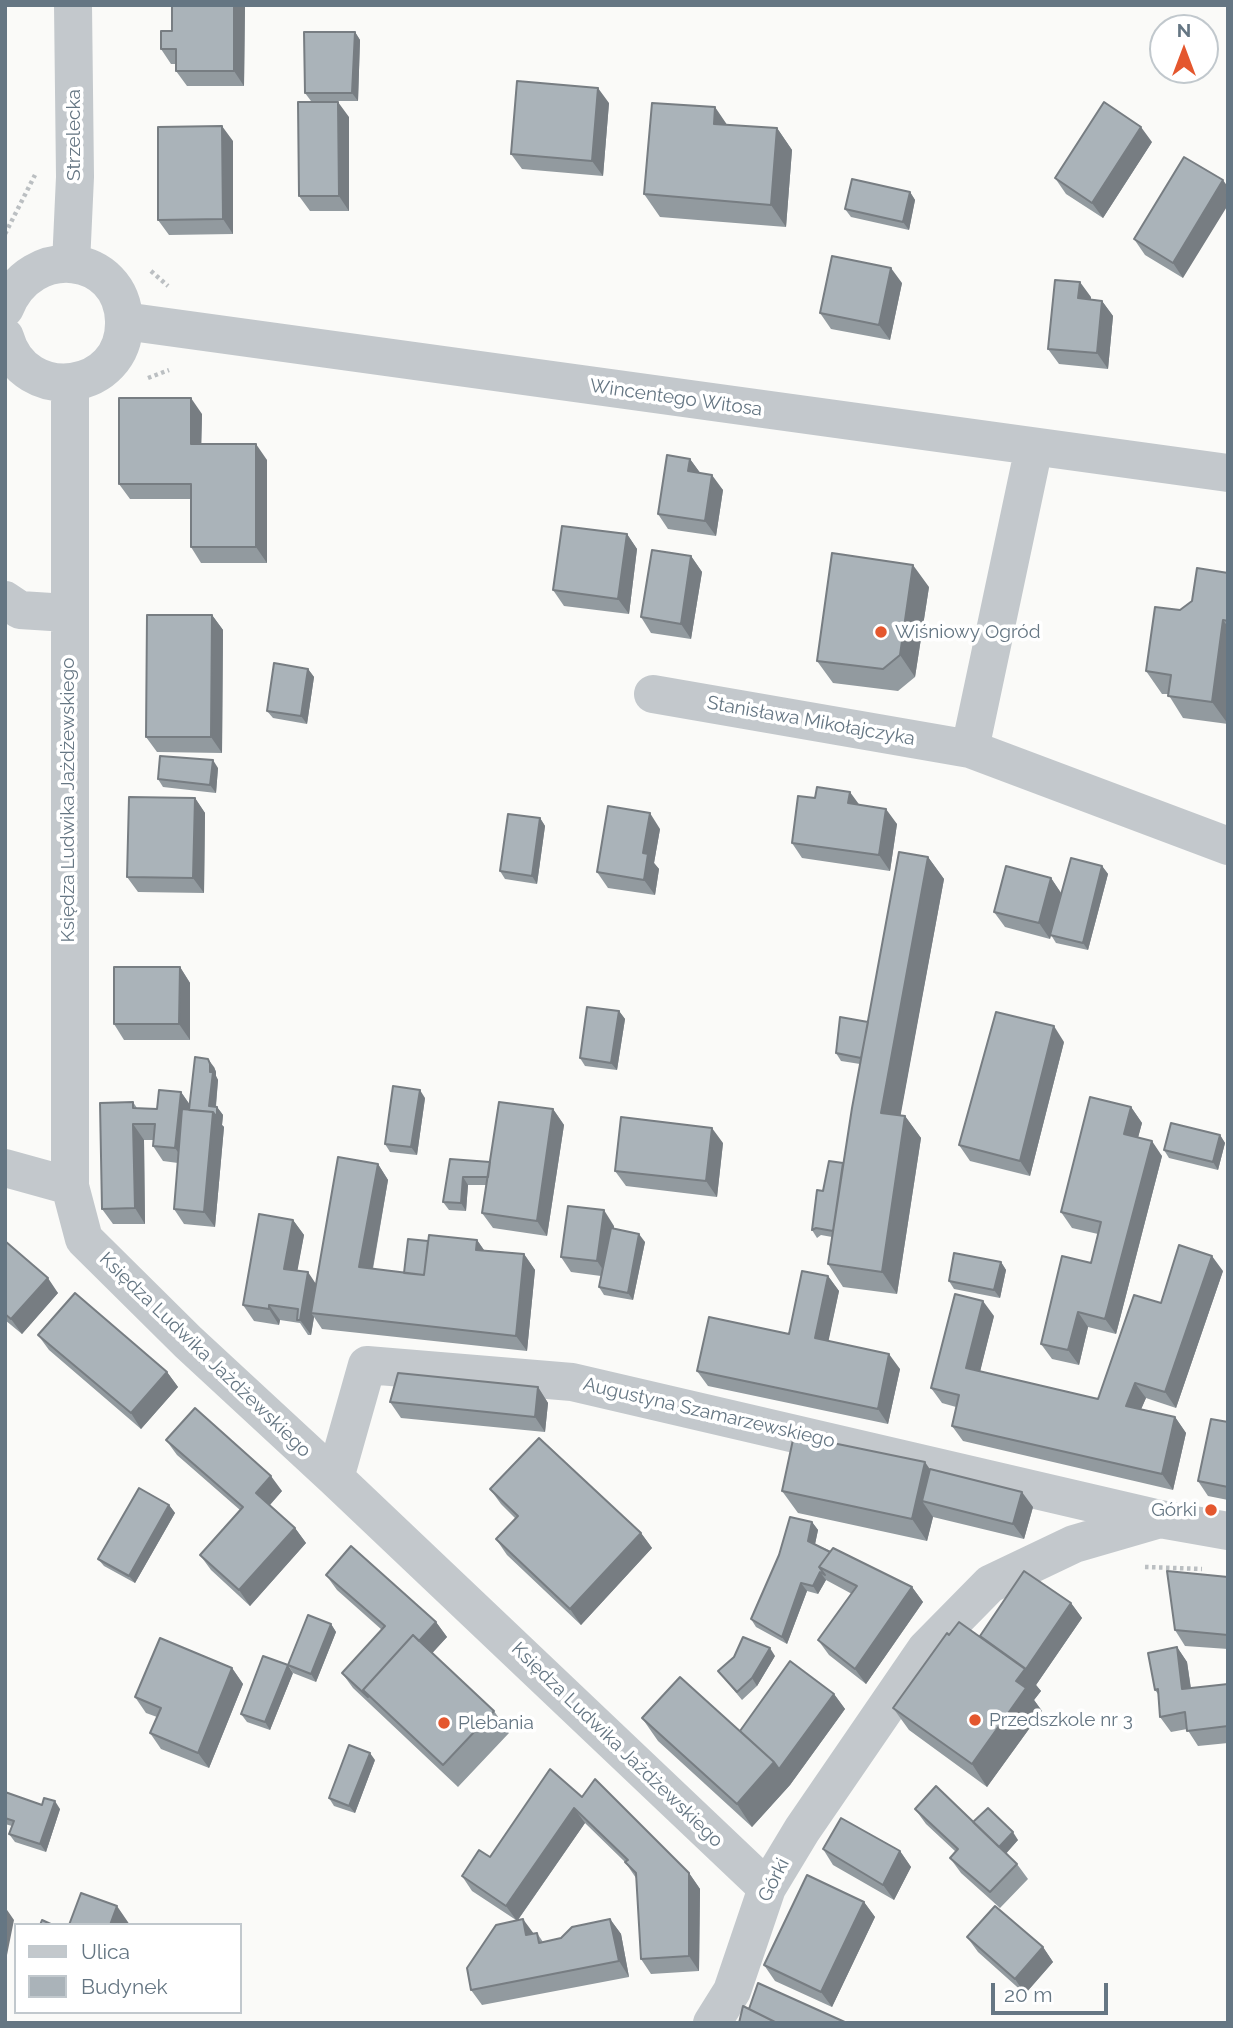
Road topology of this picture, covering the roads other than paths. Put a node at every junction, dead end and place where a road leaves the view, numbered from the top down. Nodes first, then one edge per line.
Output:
1 (73, 5) edge
2 (71, 264) junction
3 (5, 308) edge
4 (124, 321) junction
5 (5, 337) edge
6 (70, 383) junction
7 (1034, 447) junction
8 (1228, 473) edge
9 (5, 600) edge
10 (67, 613) junction
11 (653, 694) dead end
12 (970, 749) junction
13 (1228, 846) edge
14 (5, 1168) edge
15 (70, 1186) junction
16 (335, 1478) junction
17 (1160, 1518) junction
18 (1228, 1531) edge
19 (766, 1888) junction
20 (712, 2023) edge

1 - 2 street, Strzelecka
2 - 3 street
2 - 4 street
4 - 6 street
4 - 7 street, Wincentego Witosa
5 - 6 street
6 - 10 street, Księdza Ludwika Jażdżewskiego
7 - 8 street, Wincentego Witosa
7 - 12 street
9 - 10 street
10 - 15 street, Księdza Ludwika Jażdżewskiego
11 - 12 street, Stanisława Mikołajczyka
12 - 13 street, Stanisława Mikołajczyka
14 - 15 street
15 - 16 street, Księdza Ludwika Jażdżewskiego
16 - 17 street, Augustyna Szamarzewskiego
16 - 19 street, Księdza Ludwika Jażdżewskiego
17 - 18 street, Górki
17 - 19 street, Górki
19 - 20 street, Górki

